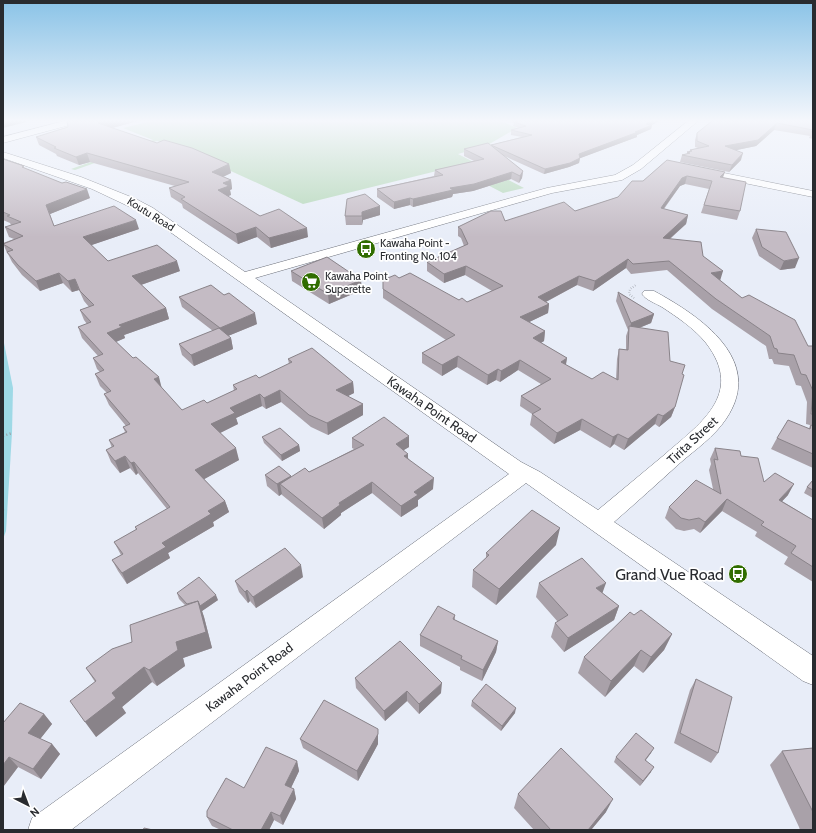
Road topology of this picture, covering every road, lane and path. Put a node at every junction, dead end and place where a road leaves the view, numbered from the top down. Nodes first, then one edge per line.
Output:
1 (17, 160) edge
2 (652, 160) edge
3 (687, 168) edge
4 (813, 194) edge
5 (244, 277) junction
6 (643, 293) dead end
7 (12, 433) dead end
8 (3, 436) edge
9 (525, 473) junction
10 (7, 508) dead end
11 (3, 509) edge
12 (598, 523) junction
13 (813, 672) edge
14 (44, 830) edge

1 - 5 street, Koutu Road
2 - 5 street
3 - 4 street
5 - 9 street, Kawaha Point Road
6 - 12 street, Tirita Street
7 - 8 path
9 - 12 street
9 - 14 street, Kawaha Point Road
10 - 11 path
12 - 13 street

